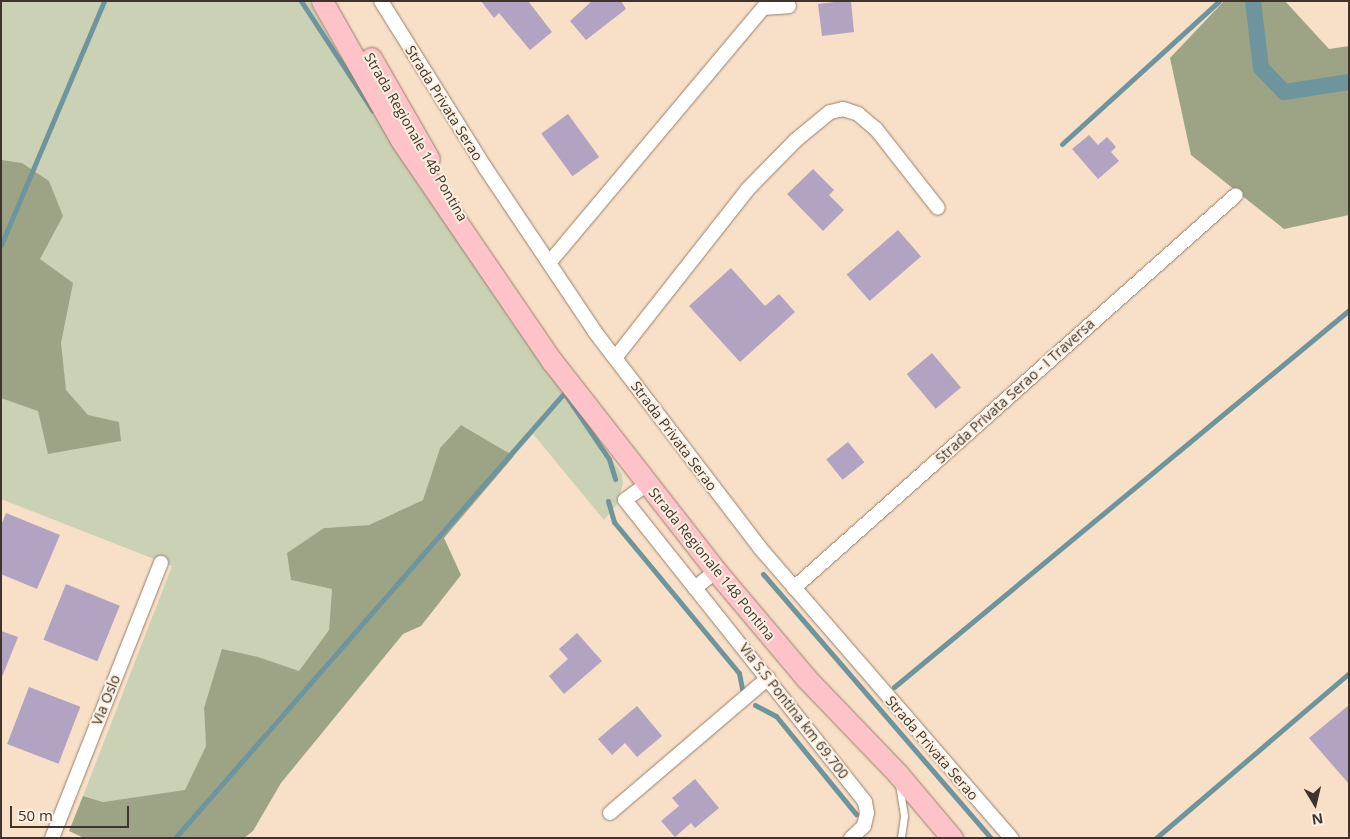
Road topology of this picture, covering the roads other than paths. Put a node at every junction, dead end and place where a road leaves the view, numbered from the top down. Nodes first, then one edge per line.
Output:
1 (322, 1) edge
2 (339, 1) edge
3 (381, 1) edge
4 (789, 6) dead end
5 (1236, 195) dead end
6 (938, 208) dead end
7 (549, 263) junction
8 (493, 273) junction
9 (616, 358) junction
10 (647, 484) junction
11 (161, 563) dead end
12 (716, 571) junction
13 (694, 588) junction
14 (794, 588) junction
15 (768, 678) junction
16 (898, 774) junction
17 (610, 813) dead end
18 (52, 838) edge
19 (851, 838) edge
20 (901, 838) edge
21 (952, 838) edge
22 (1011, 838) edge

1 - 8 main road, Strada Regionale 148 Pontina
2 - 8 main road, Strada Regionale 148 Pontina
3 - 7 street, Strada Privata Serao
4 - 7 street
5 - 14 street, Strada Privata Serao - I Traversa
6 - 9 street
7 - 9 street, Strada Privata Serao
8 - 10 main road, Strada Regionale 148 Pontina
9 - 14 street, Strada Privata Serao
10 - 12 main road, Strada Regionale 148 Pontina
10 - 13 street, Via S.S Pontina km 69.700
11 - 18 street, Via Oslo
12 - 13 street
12 - 16 main road, Strada Regionale 148 Pontina
13 - 15 street, Via S.S Pontina km 69.700
14 - 22 street, Strada Privata Serao
15 - 17 street
15 - 19 street, Via S.S Pontina km 69.700
16 - 20 lane
16 - 21 main road, Strada Regionale 148 Pontina

